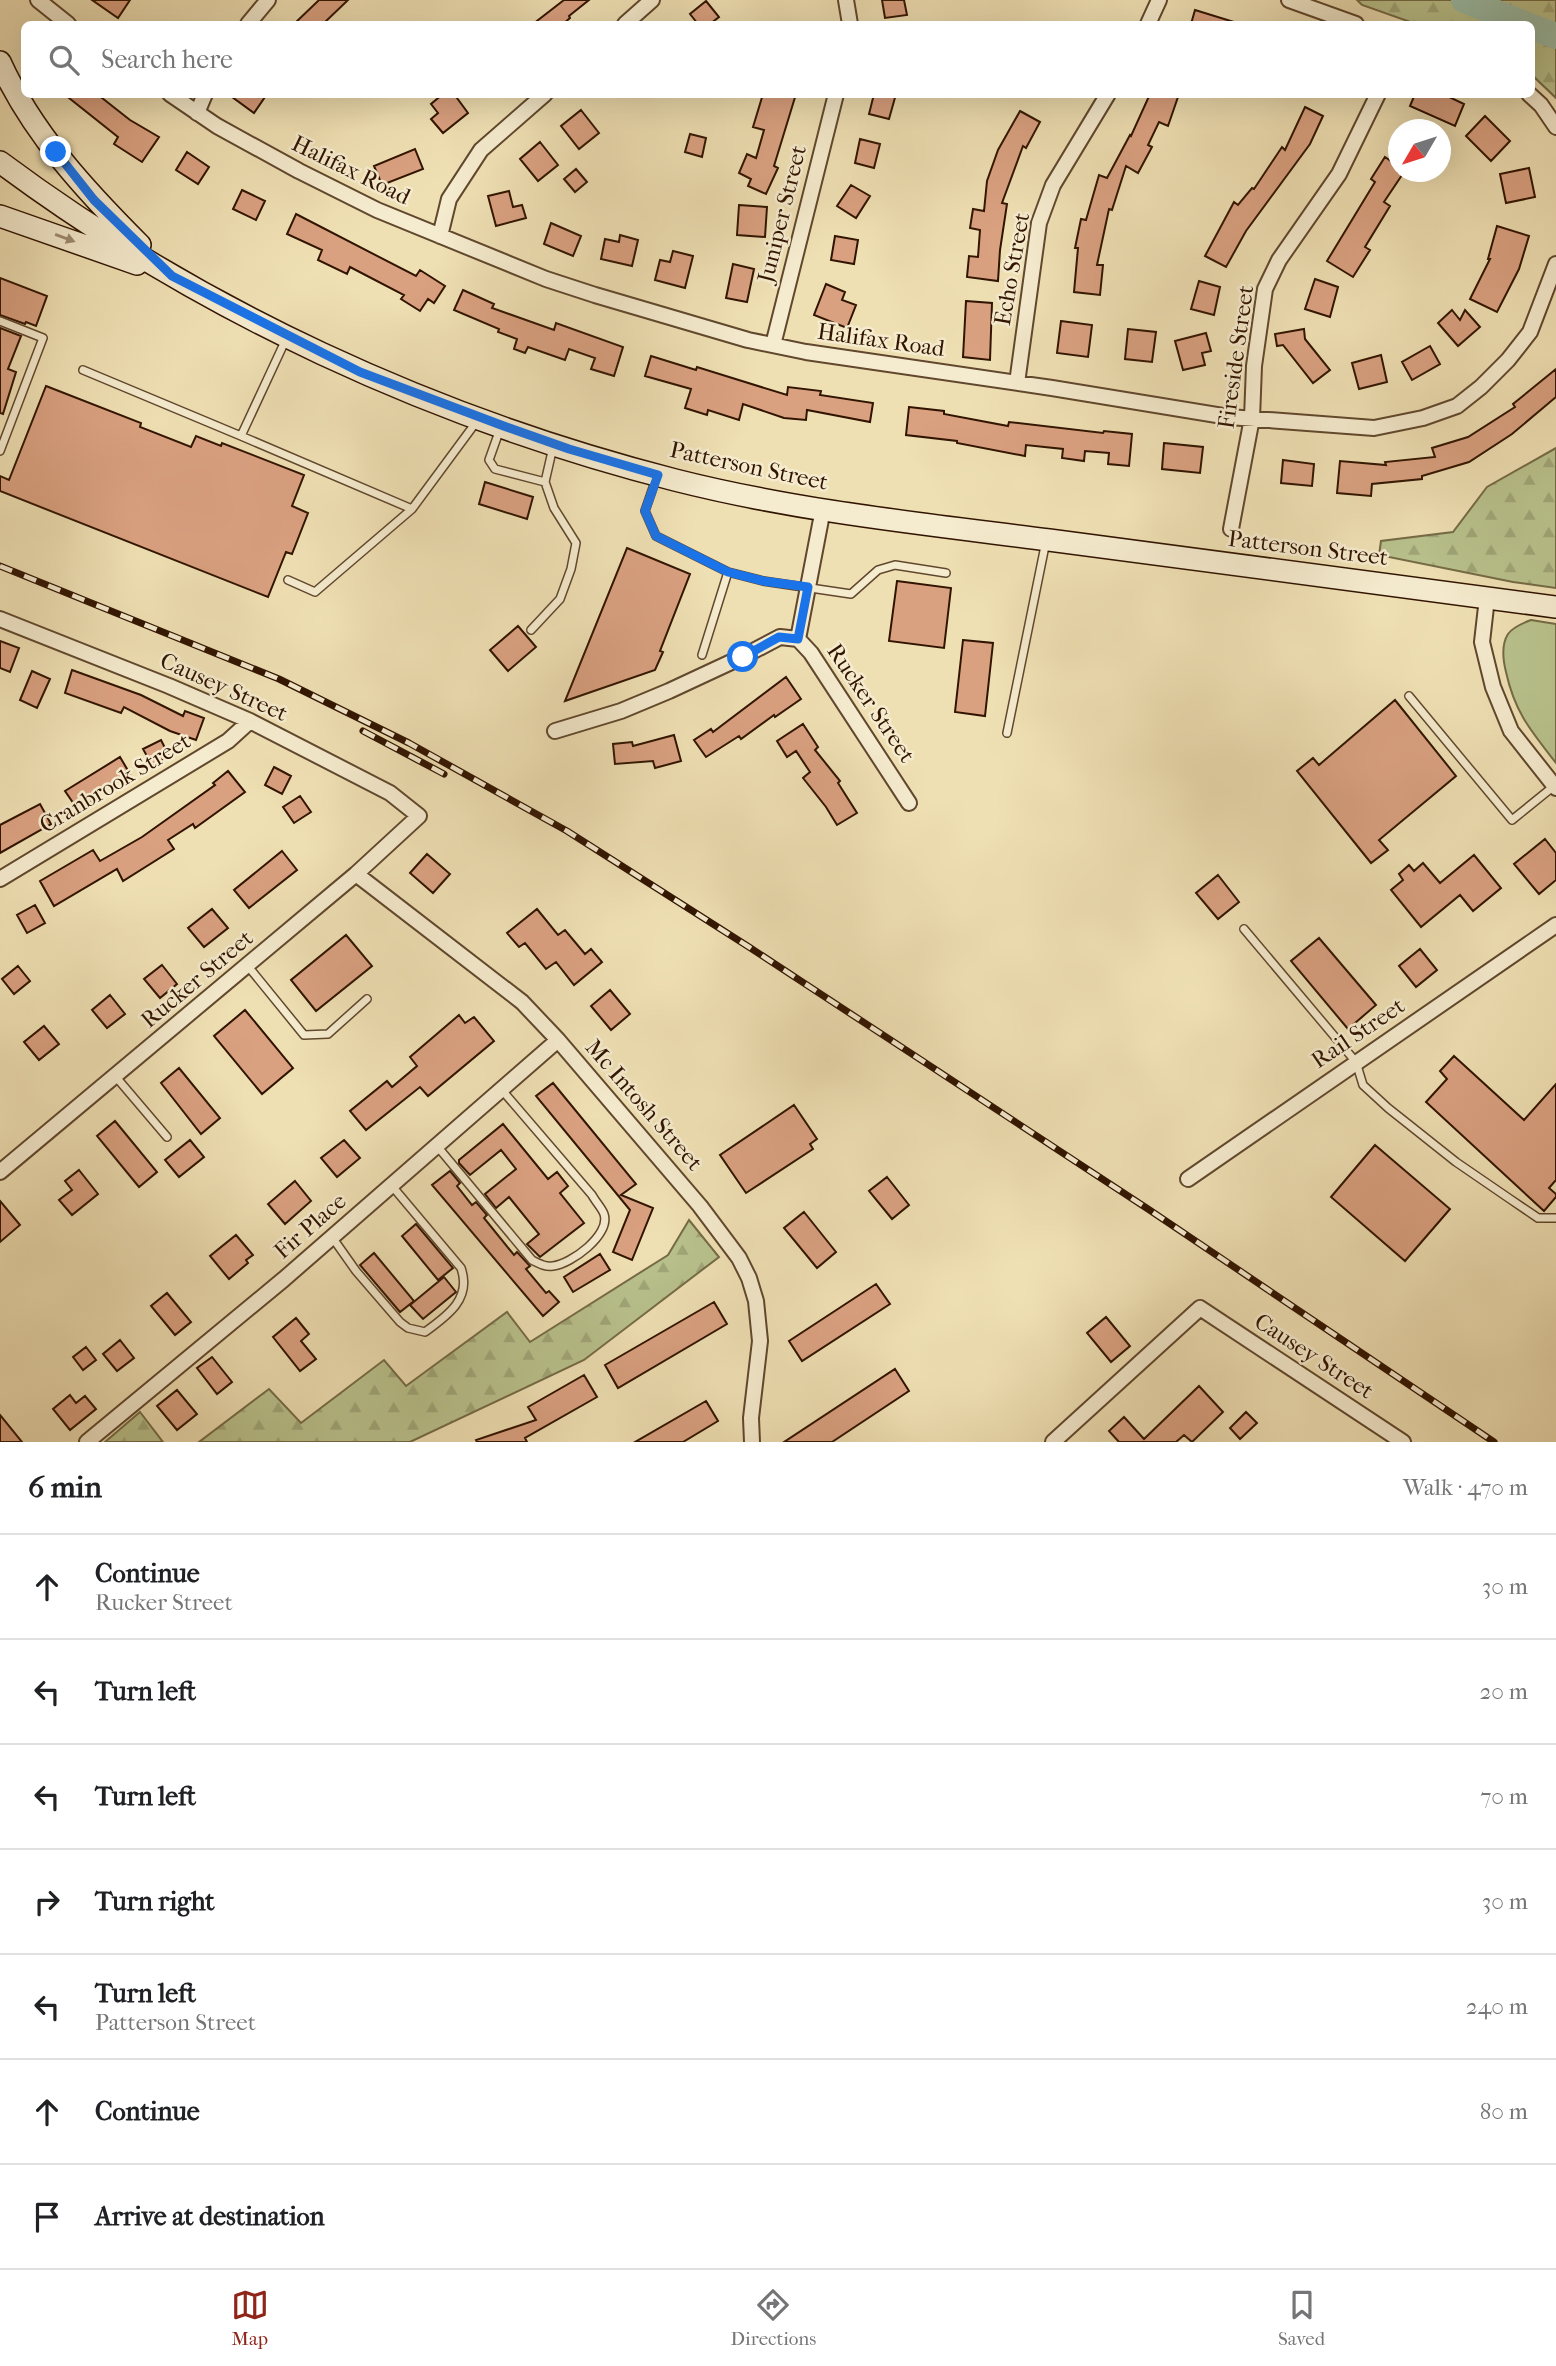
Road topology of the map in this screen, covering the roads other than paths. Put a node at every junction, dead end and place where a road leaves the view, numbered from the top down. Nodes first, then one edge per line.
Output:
1 (38, 0) edge
2 (268, 0) edge
3 (652, 0) edge
4 (846, 0) edge
5 (1159, 0) edge
6 (1289, 0) edge
7 (64, 21) edge
8 (250, 21) edge
9 (628, 21) edge
10 (850, 21) edge
11 (1149, 21) edge
12 (1348, 21) edge
13 (0, 62) edge
14 (176, 98) edge
15 (203, 98) edge
16 (540, 98) edge
17 (835, 98) edge
18 (1105, 98) edge
19 (1376, 98) edge
20 (1533, 98) edge
21 (197, 113) junction
22 (1553, 121) edge
23 (0, 162) edge
24 (0, 216) edge
25 (440, 236) junction
26 (1556, 264) edge
27 (172, 276) junction
28 (0, 321) edge
29 (288, 336) junction
30 (773, 345) junction
31 (83, 370) dead end
32 (1017, 383) junction
33 (480, 418) junction
34 (1252, 418) junction
35 (501, 425) junction
36 (241, 436) junction
37 (554, 443) junction
38 (0, 451) edge
39 (658, 475) junction
40 (545, 482) junction
41 (412, 509) junction
42 (823, 509) junction
43 (1231, 529) dead end
44 (1046, 540) junction
45 (728, 572) junction
46 (946, 573) dead end
47 (288, 580) dead end
48 (808, 587) junction
49 (1487, 598) junction
50 (1556, 607) edge
51 (0, 619) edge
52 (531, 630) dead end
53 (798, 639) junction
54 (702, 655) dead end
55 (1409, 696) dead end
56 (250, 721) junction
57 (555, 731) dead end
58 (1007, 733) dead end
59 (1555, 787) edge
60 (909, 803) dead end
61 (419, 816) joint
62 (356, 874) junction
63 (0, 879) edge
64 (1556, 925) edge
65 (1244, 929) dead end
66 (247, 965) junction
67 (367, 999) dead end
68 (558, 1040) junction
69 (1356, 1062) junction
70 (116, 1077) junction
71 (501, 1089) junction
72 (167, 1137) dead end
73 (436, 1146) junction
74 (0, 1172) edge
75 (1188, 1179) dead end
76 (391, 1185) junction
77 (1556, 1218) edge
78 (332, 1237) junction
79 (87, 1442) edge
80 (752, 1442) edge
81 (1053, 1442) edge
82 (1403, 1442) edge

1 - 7 street
2 - 8 street
3 - 9 street
4 - 10 street
5 - 11 street
6 - 12 street
13 - 27 main road
14 - 21 street, Halifax Road
15 - 21 street
16 - 25 street
17 - 30 street, Juniper Street
18 - 32 street, Echo Street
19 - 34 street, Fireside Street
20 - 22 street
21 - 25 street, Halifax Road
23 - 27 main road, Patterson Street
24 -> 27 main road
25 - 30 street, Halifax Road
26 - 34 street, Halifax Road
27 - 29 main road, Patterson Street
28 - 38 lane
29 - 33 main road, Patterson Street
29 - 36 lane
30 - 32 street, Halifax Road
31 - 36 lane
32 - 34 street, Halifax Road
33 - 35 main road, Patterson Street
33 - 41 lane
34 - 43 street, Fireside Street
35 - 37 main road, Patterson Street
35 - 40 lane
36 - 41 lane
37 - 39 main road, Patterson Street
37 - 40 lane
39 - 42 main road, Patterson Street
39 - 45 lane
40 - 52 lane
41 - 47 lane
42 - 44 main road, Patterson Street
42 - 48 street
44 - 49 main road, Patterson Street
44 - 58 lane
45 - 48 lane
45 - 54 lane
46 - 48 lane
48 - 53 street
49 - 50 main road, Patterson Street
49 - 59 street
51 - 56 street, Causey Street
53 - 57 street, Rucker Street
53 - 60 street, Rucker Street
55 - 59 lane
56 - 61 street, Causey Street
56 - 63 street, Cranbrook Street
61 - 62 street, Rucker Street
62 - 66 street, Rucker Street
62 - 68 street, Mc Intosh Street
64 - 69 street, Rail Street
65 - 69 lane
66 - 67 lane
66 - 70 street, Rucker Street
68 - 71 street, Fir Place
68 - 80 street, Mc Intosh Street
69 - 75 street, Rail Street
69 - 77 lane
70 - 72 lane
70 - 74 street, Rucker Street
71 - 73 street, Fir Place
71 - 73 lane
73 - 76 street, Fir Place
76 - 78 street, Fir Place
76 - 78 lane
78 - 79 street, Fir Place
81 - 82 street, Causey Street

